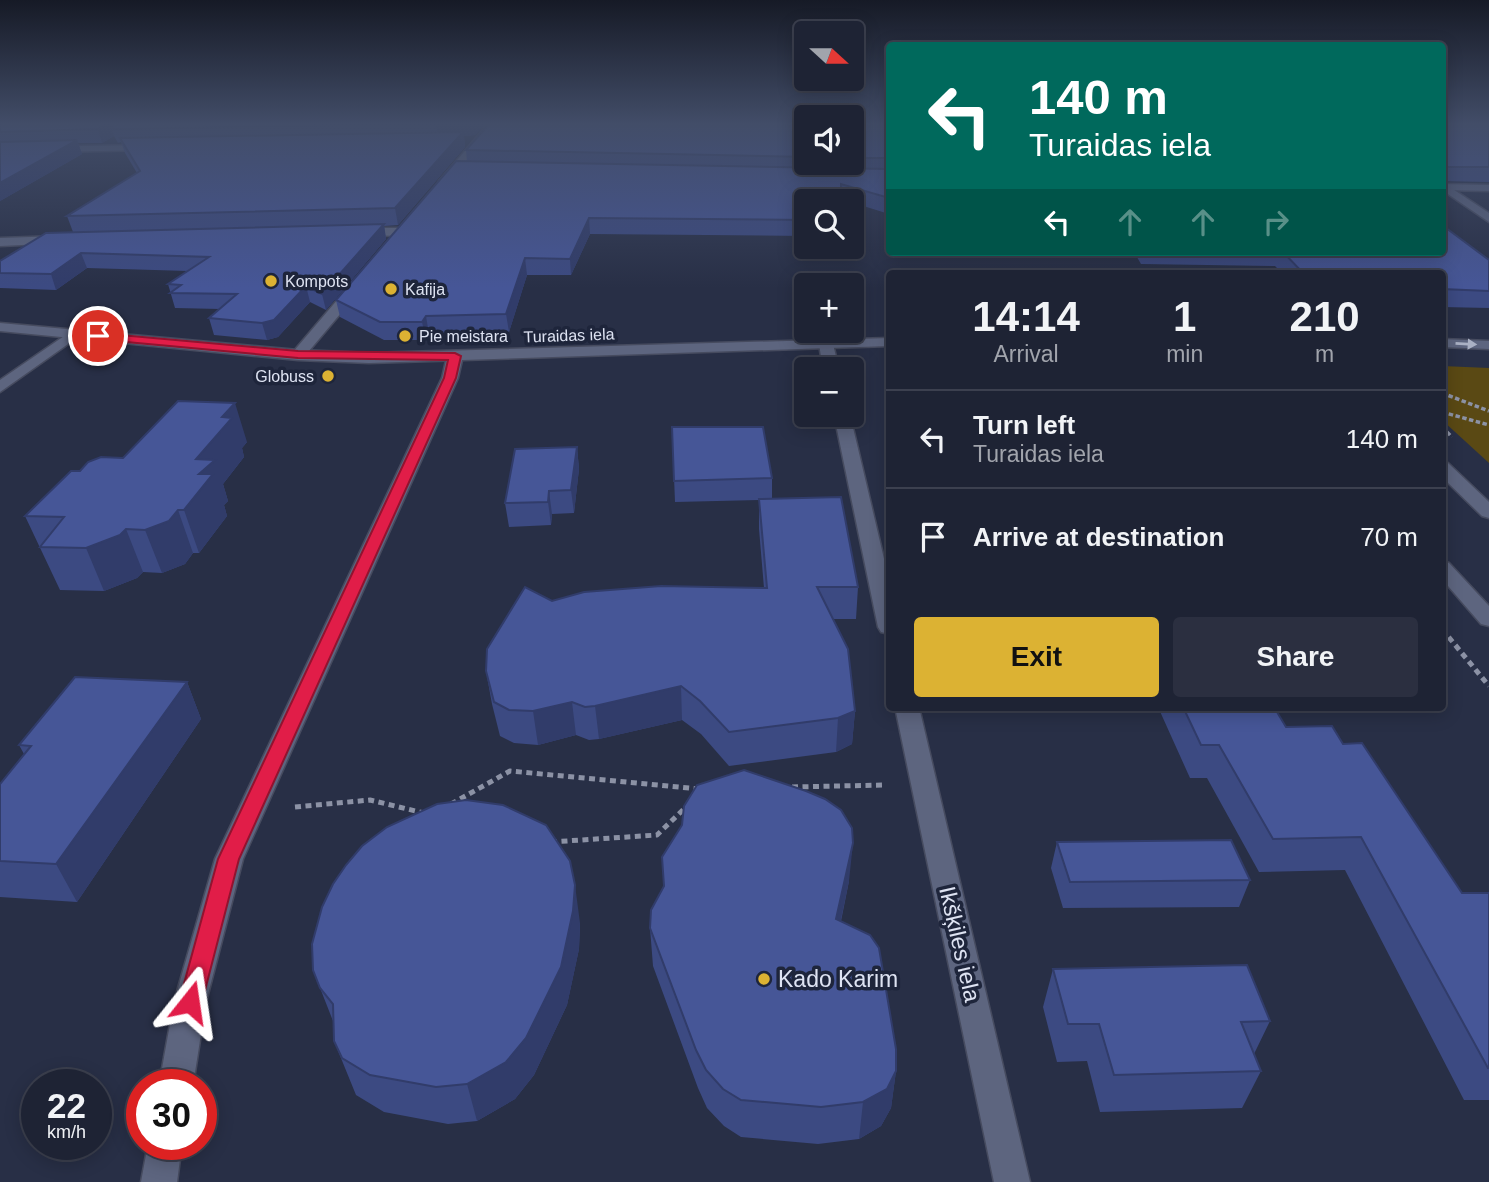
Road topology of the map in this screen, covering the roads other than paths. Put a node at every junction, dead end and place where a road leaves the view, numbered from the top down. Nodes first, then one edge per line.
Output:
1 (446, 178) edge
2 (1446, 186) edge
3 (1446, 188) edge
4 (1489, 188) edge
5 (437, 190) edge
6 (1489, 218) edge
7 (413, 219) edge
8 (349, 232) edge
9 (70, 240) edge
10 (0, 242) edge
11 (368, 273) edge
12 (0, 327) edge
13 (73, 334) junction
14 (886, 342) edge
15 (1446, 342) edge
16 (826, 344) junction
17 (1489, 345) edge
18 (298, 355) junction
19 (455, 356) junction
20 (829, 357) edge
21 (0, 387) edge
22 (845, 427) edge
23 (1446, 471) edge
24 (1489, 512) edge
25 (1446, 571) edge
26 (886, 613) edge
27 (1489, 619) edge
28 (908, 711) edge
29 (179, 1069) edge
30 (162, 1160) edge
31 (159, 1182) edge
32 (1012, 1182) edge

1 - 5 street
2 - 4 street
3 - 6 street
7 - 8 street
9 - 10 street
11 - 18 street
12 - 13 street, Turaidas iela
13 - 18 street, Turaidas iela
13 - 21 street
14 - 16 street, Turaidas iela
15 -> 17 street
16 - 19 street, Turaidas iela
16 - 20 street
18 - 19 street, Turaidas iela
19 - 29 street
22 - 26 street
23 - 24 street
25 - 27 street
28 - 32 street, Ikšķiles iela
30 - 31 street

